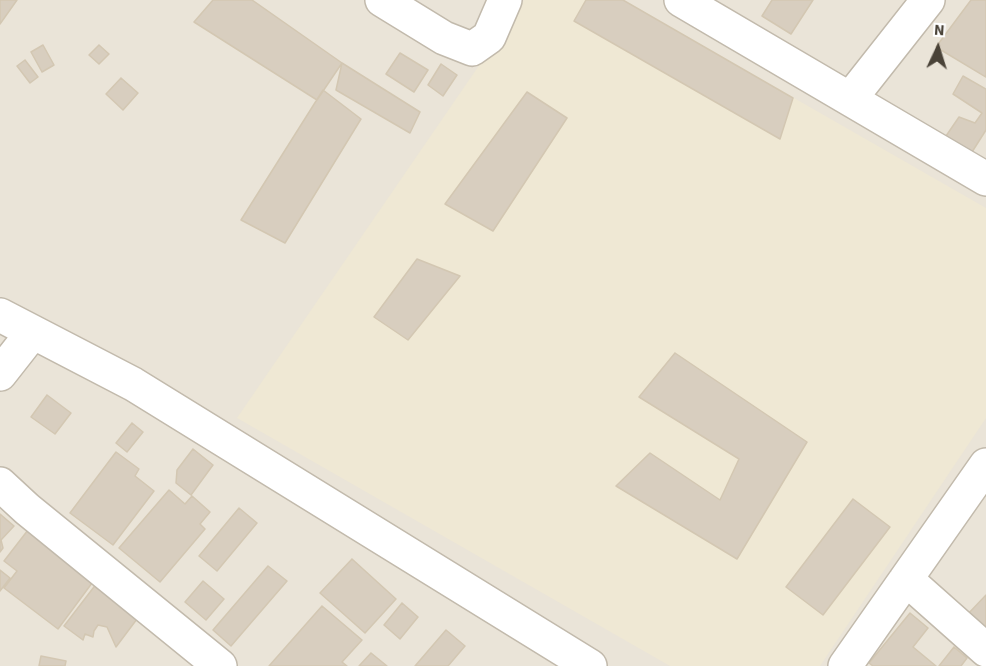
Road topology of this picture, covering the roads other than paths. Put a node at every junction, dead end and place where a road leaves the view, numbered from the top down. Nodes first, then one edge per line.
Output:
1 (382, 0) edge
2 (505, 0) edge
3 (681, 0) edge
4 (928, 0) edge
5 (850, 99) junction
6 (986, 179) edge
7 (0, 315) edge
8 (33, 332) junction
9 (0, 375) edge
10 (986, 465) edge
11 (0, 484) edge
12 (906, 579) junction
13 (986, 650) edge
14 (546, 655) edge
15 (220, 666) edge
16 (590, 666) edge
17 (845, 666) edge

1 - 2 street
3 - 5 street
4 - 5 street
5 - 6 street
7 - 8 street
8 - 9 street
8 - 14 street
10 - 12 street
11 - 15 street
12 - 13 street
12 - 17 street
14 - 16 street

